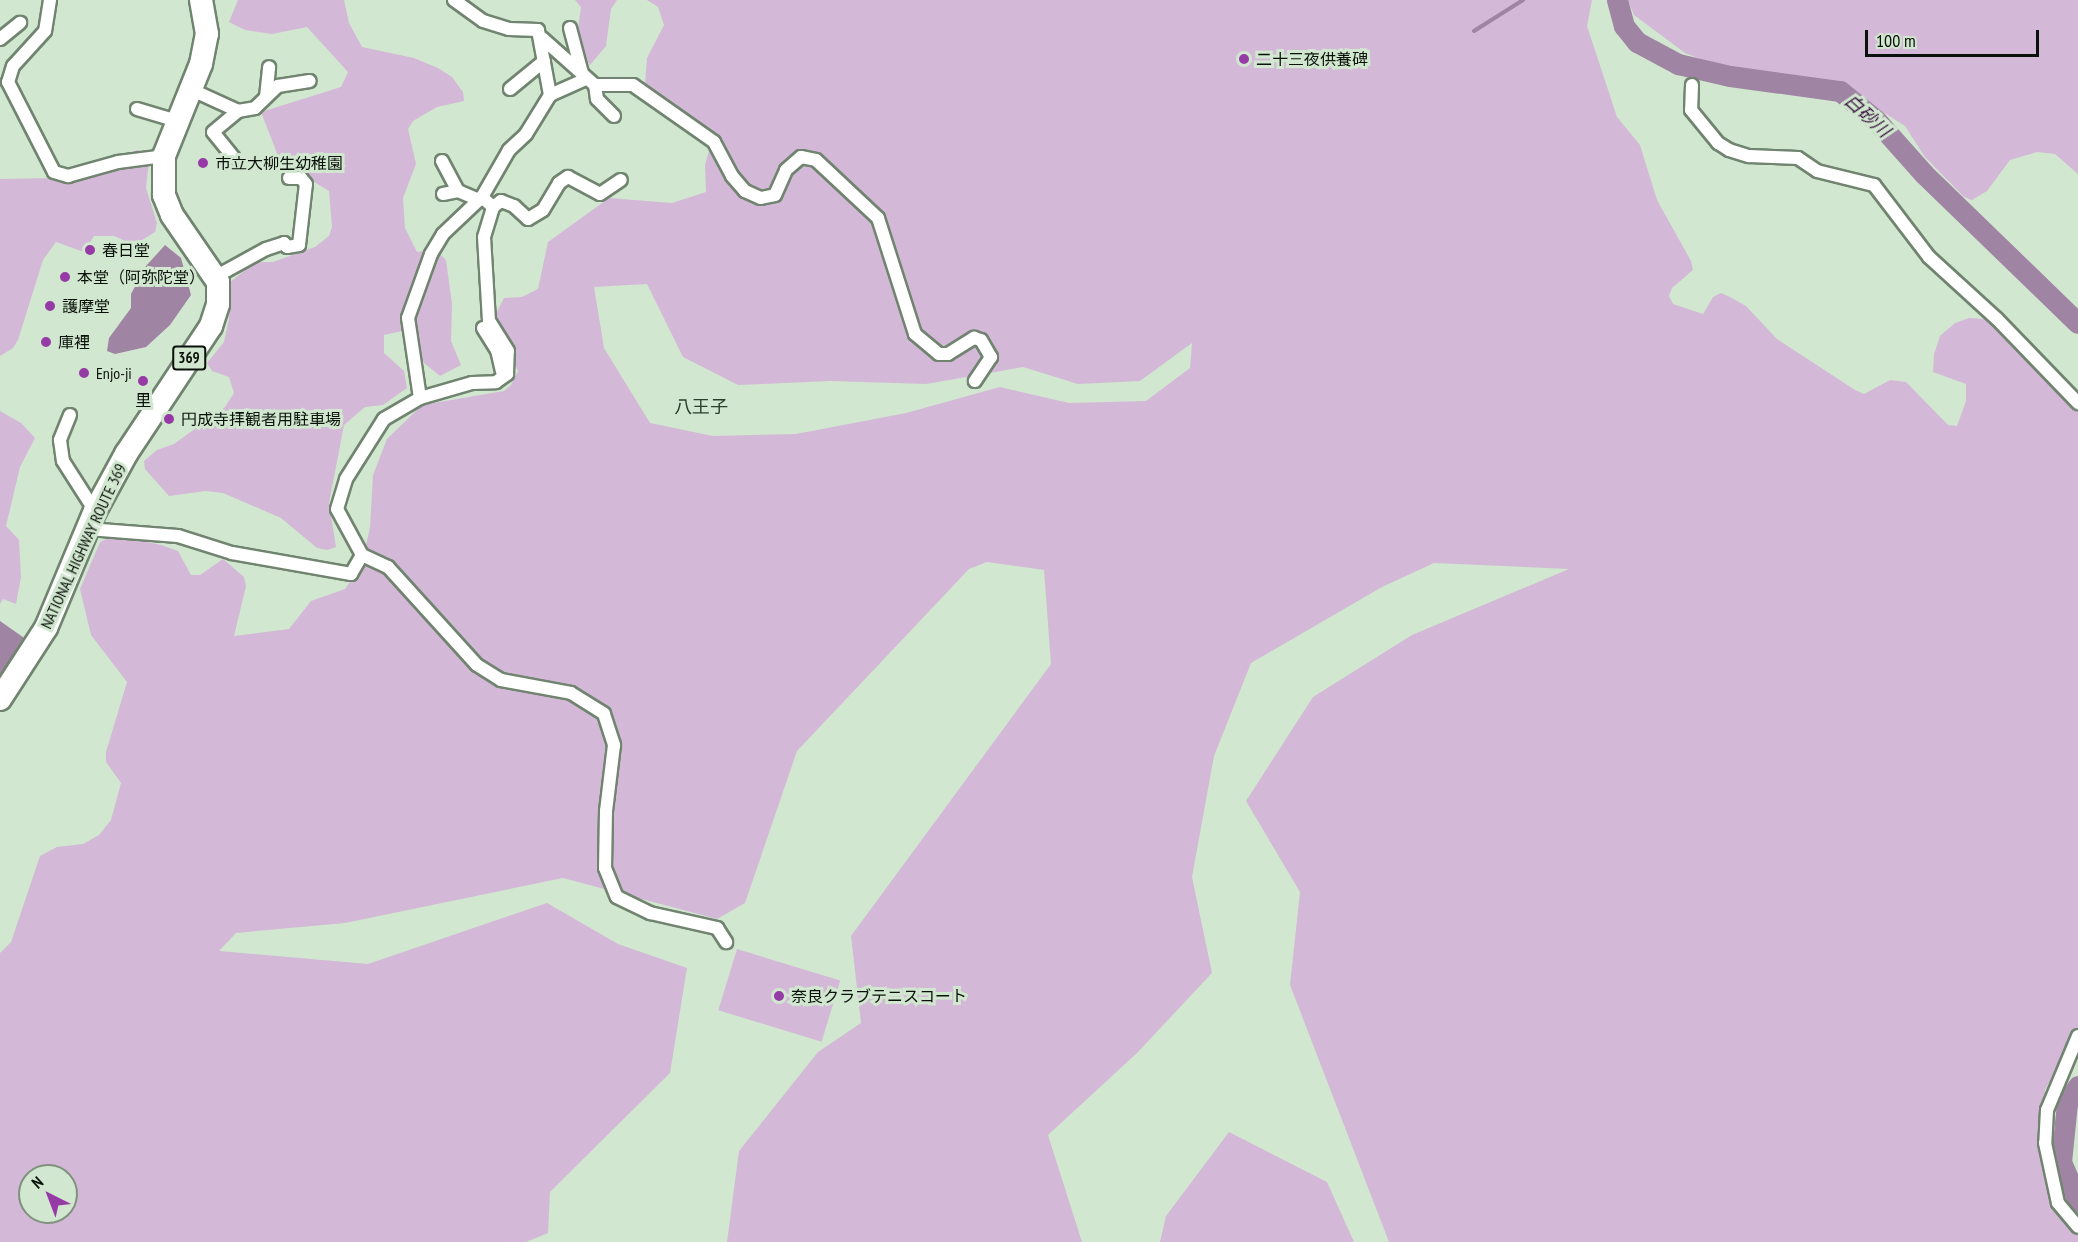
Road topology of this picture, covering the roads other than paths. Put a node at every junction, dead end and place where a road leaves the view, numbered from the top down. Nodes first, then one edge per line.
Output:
1 (50, 0) edge
2 (201, 0) edge
3 (454, 0) edge
4 (20, 23) dead end
5 (570, 28) dead end
6 (542, 38) junction
7 (0, 39) edge
8 (544, 61) junction
9 (269, 67) dead end
10 (588, 79) junction
11 (4, 80) edge
12 (310, 81) dead end
13 (1692, 85) dead end
14 (190, 89) junction
15 (510, 89) dead end
16 (550, 94) junction
17 (266, 97) junction
18 (137, 109) dead end
19 (238, 111) junction
20 (614, 116) dead end
21 (177, 121) junction
22 (164, 156) junction
23 (234, 158) dead end
24 (442, 161) dead end
25 (289, 178) dead end
26 (621, 180) dead end
27 (458, 191) junction
28 (444, 194) dead end
29 (481, 199) junction
30 (494, 207) junction
31 (215, 277) junction
32 (483, 328) dead end
33 (501, 379) junction
34 (975, 381) dead end
35 (420, 398) junction
36 (2078, 403) edge
37 (70, 415) dead end
38 (91, 520) junction
39 (362, 555) junction
40 (0, 699) edge
41 (726, 942) dead end
42 (2078, 1036) edge
43 (2078, 1227) edge

1 - 11 street
2 - 14 highway
3 - 6 street
4 - 7 street
5 - 10 street
6 - 8 street
6 - 10 street
8 - 15 street
8 - 16 street
9 - 17 street
10 - 16 street
10 - 20 street
10 - 34 street
11 - 22 street
12 - 17 street
13 - 36 street
14 - 19 street
14 - 21 highway
16 - 29 street
17 - 19 street
18 - 21 street
19 - 23 street
21 - 22 highway
22 - 31 highway
24 - 27 street
25 - 31 street
26 - 30 street
27 - 28 street
27 - 29 street
29 - 30 street
29 - 35 street
30 - 33 street
31 - 38 highway, NATIONAL HIGHWAY ROUTE 369 / 369
32 - 33 street
33 - 35 street
35 - 39 street
37 - 38 street
38 - 39 street
38 - 40 highway, NATIONAL HIGHWAY ROUTE 369 / 369
39 - 41 street
42 - 43 street

